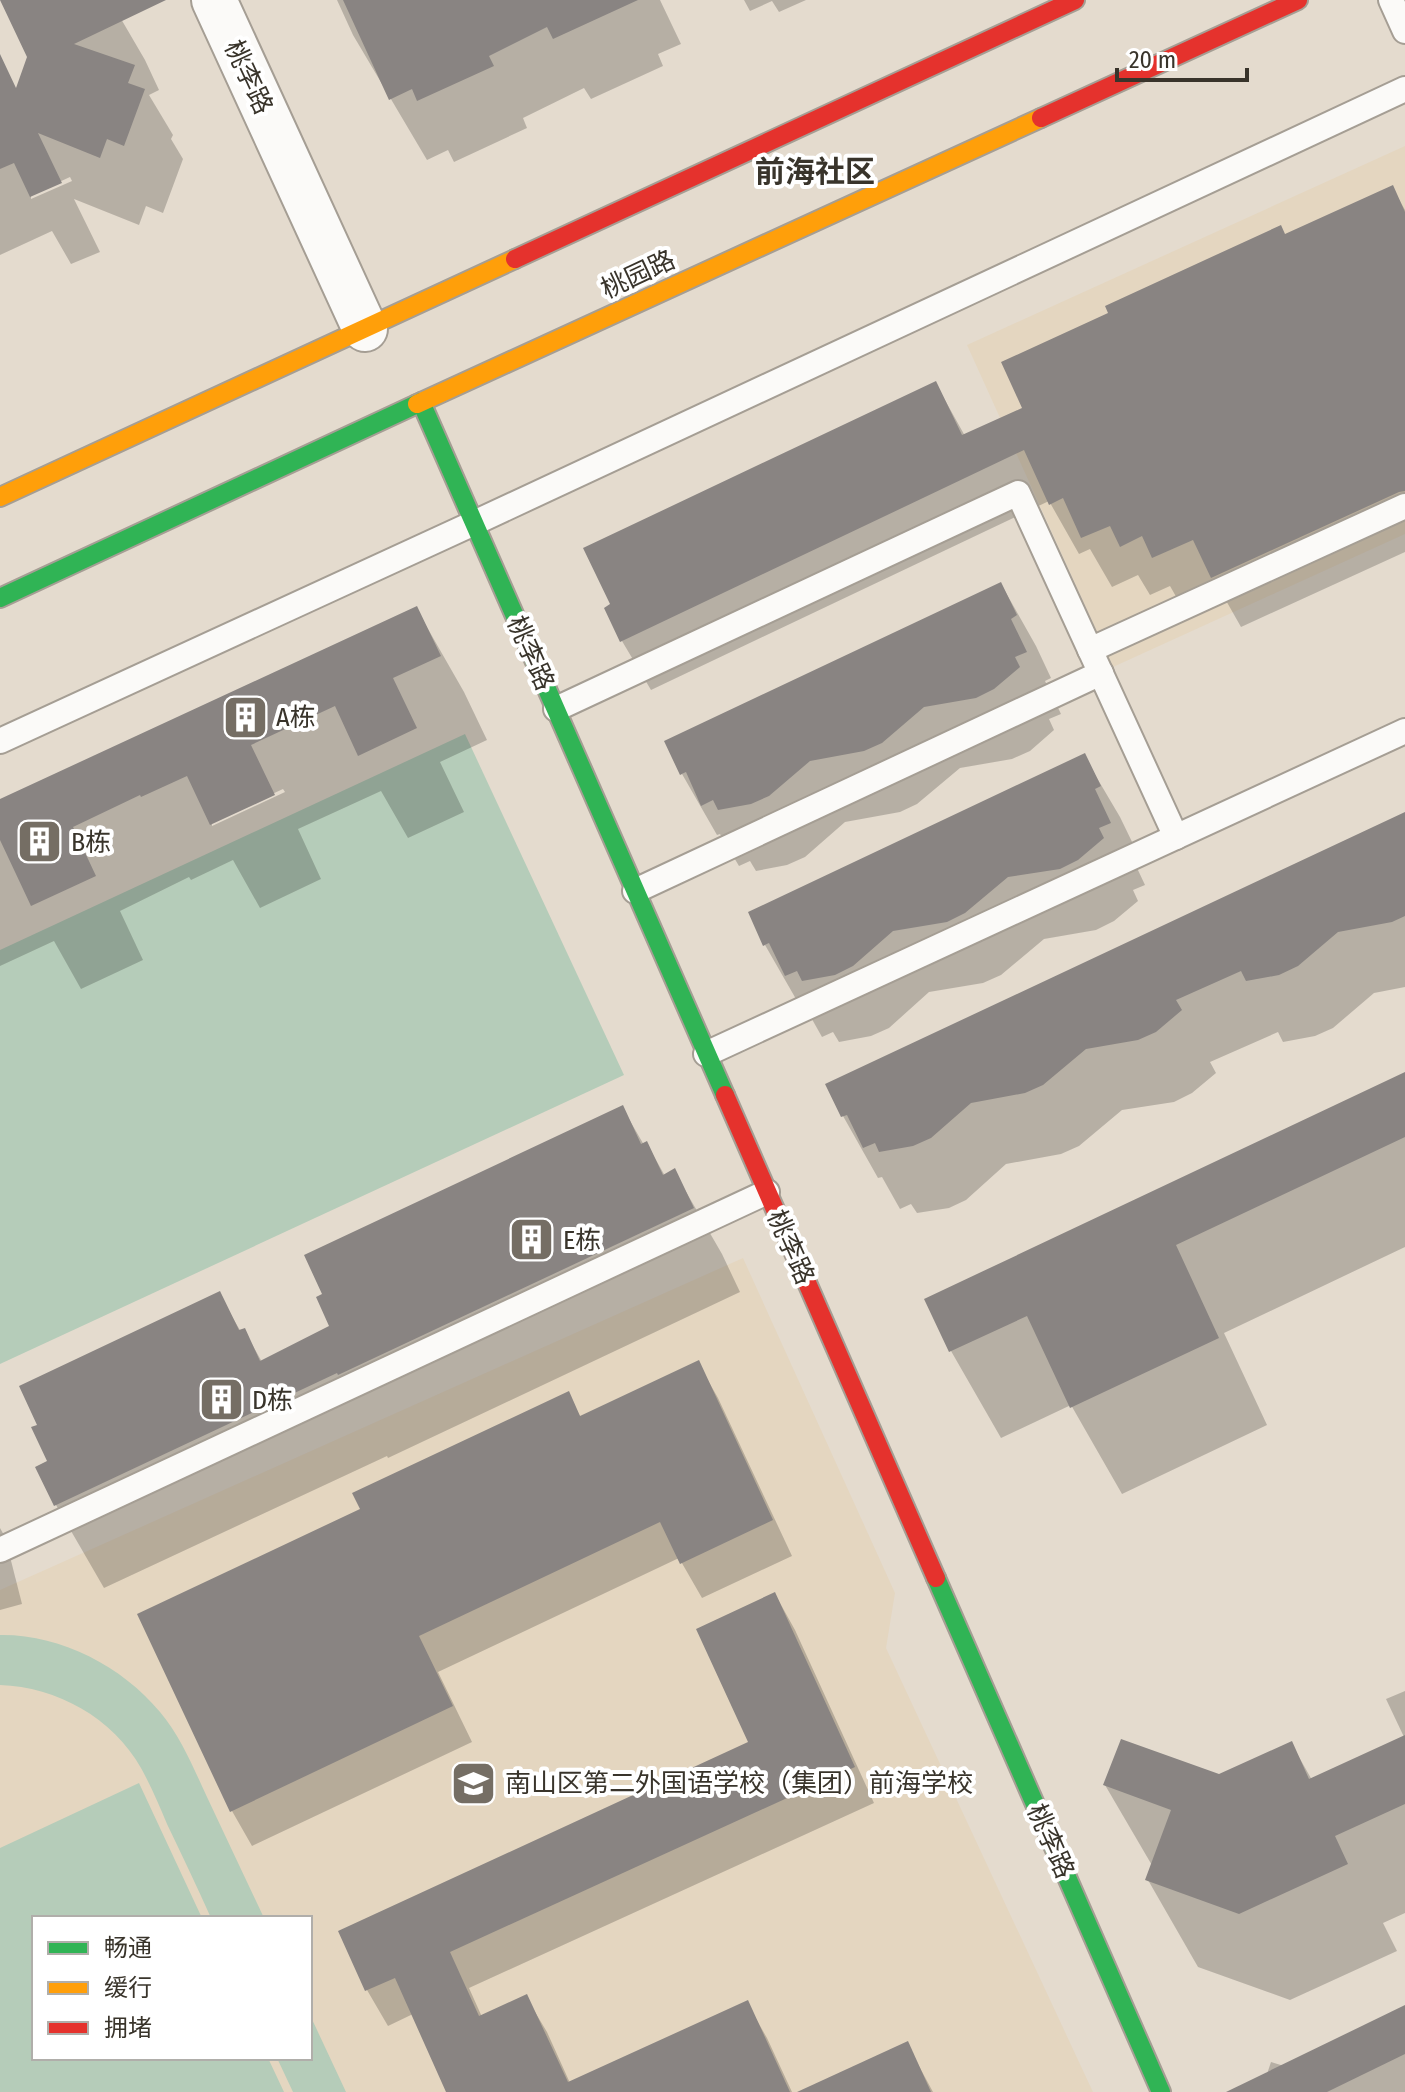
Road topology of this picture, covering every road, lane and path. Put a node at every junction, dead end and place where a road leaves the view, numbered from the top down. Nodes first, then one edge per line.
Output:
1 (214, 0) edge
2 (1075, 0) edge
3 (1298, 0) edge
4 (1391, 0) edge
5 (1405, 31) edge
6 (1405, 89) edge
7 (365, 329) junction
8 (421, 402) junction
9 (0, 497) edge
10 (1405, 506) edge
11 (474, 523) junction
12 (0, 598) edge
13 (1090, 650) junction
14 (1101, 673) junction
15 (556, 709) junction
16 (1405, 731) edge
17 (0, 741) edge
18 (1176, 837) junction
19 (635, 891) junction
20 (706, 1054) junction
21 (767, 1192) junction
22 (0, 1550) edge
23 (1161, 2092) edge

1 - 7 street, 桃李路
2 - 7 main road
3 - 8 main road, 桃园路
4 - 5 lane
6 - 11 lane
7 - 9 main road
8 - 11 main road, 桃李路
8 - 12 main road, 桃园路
10 - 13 lane
11 - 15 main road, 桃李路
11 - 17 lane
13 - 14 lane
13 - 15 lane
14 - 18 lane
14 - 19 lane
15 - 19 main road, 桃李路
16 - 18 lane
18 - 20 lane
19 - 20 main road, 桃李路
20 - 21 main road, 桃李路
21 - 22 lane
21 - 23 main road, 桃李路

